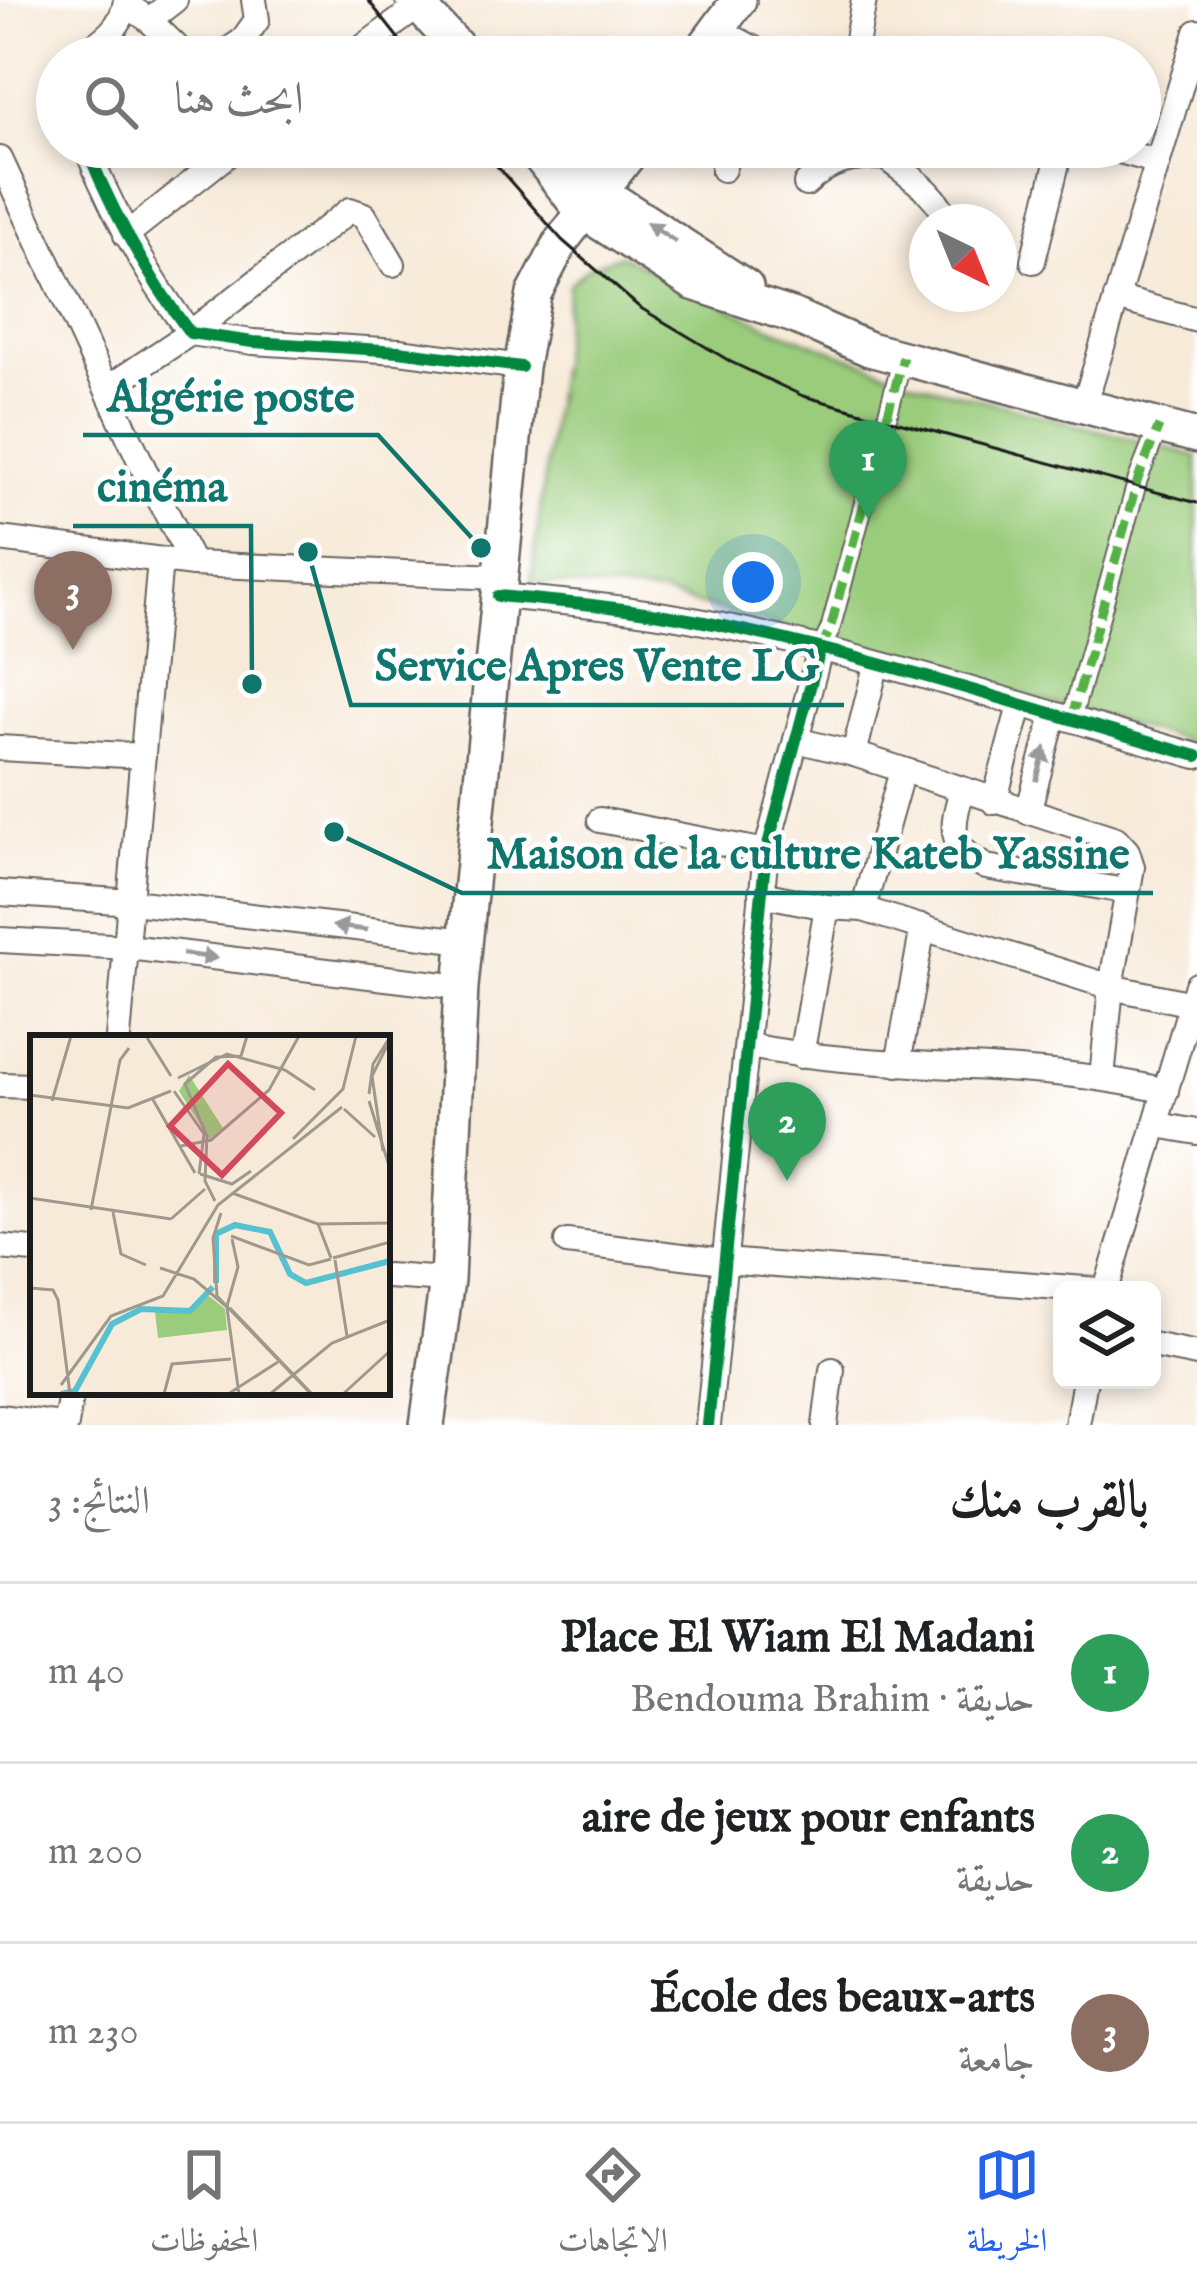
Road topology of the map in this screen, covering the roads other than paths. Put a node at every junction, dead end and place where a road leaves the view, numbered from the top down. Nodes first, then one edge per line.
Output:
1 (175, 0) edge
2 (254, 0) edge
3 (739, 0) edge
4 (864, 0) edge
5 (414, 4) edge
6 (134, 8) edge
7 (1197, 32) edge
8 (109, 36) edge
9 (164, 36) edge
10 (246, 36) edge
11 (375, 36) edge
12 (445, 36) edge
13 (711, 36) edge
14 (858, 36) edge
15 (1189, 84) edge
16 (1161, 154) edge
17 (0, 159) edge
18 (96, 168) edge
19 (211, 168) edge
20 (555, 168) edge
21 (570, 168) edge
22 (617, 168) edge
23 (822, 168) edge
24 (903, 168) edge
25 (1056, 168) edge
26 (1156, 168) edge
27 (806, 184) dead end
28 (591, 201) junction
29 (938, 204) edge
30 (126, 235) junction
31 (1033, 261) dead end
32 (393, 264) dead end
33 (1117, 298) junction
34 (1197, 320) edge
35 (190, 333) junction
36 (903, 356) junction
37 (520, 367) junction
38 (108, 388) junction
39 (1084, 406) junction
40 (1159, 426) junction
41 (1197, 436) edge
42 (0, 539) edge
43 (160, 560) junction
44 (193, 564) junction
45 (499, 586) junction
46 (820, 650) junction
47 (876, 666) junction
48 (1019, 706) junction
49 (1063, 718) junction
50 (796, 740) junction
51 (0, 748) edge
52 (854, 754) junction
53 (143, 756) junction
54 (1197, 756) edge
55 (902, 771) junction
56 (962, 791) junction
57 (994, 802) junction
58 (1028, 812) junction
59 (600, 820) dead end
60 (766, 852) junction
61 (1125, 891) junction
62 (0, 893) edge
63 (760, 894) junction
64 (131, 902) junction
65 (827, 907) junction
66 (863, 909) junction
67 (923, 927) junction
68 (0, 940) edge
69 (466, 941) junction
70 (128, 947) junction
71 (461, 987) junction
72 (1111, 987) junction
73 (1194, 995) edge
74 (118, 1035) edge
75 (749, 1046) junction
76 (801, 1056) junction
77 (898, 1064) junction
78 (1102, 1078) junction
79 (0, 1085) edge
80 (30, 1087) edge
81 (1166, 1091) junction
82 (1158, 1125) junction
83 (1197, 1132) edge
84 (567, 1242) dead end
85 (0, 1247) edge
86 (30, 1250) edge
87 (724, 1261) junction
88 (390, 1276) edge
89 (447, 1280) junction
90 (1105, 1281) edge
91 (1053, 1286) edge
92 (1161, 1347) edge
93 (1197, 1354) edge
94 (832, 1370) dead end
95 (1083, 1389) edge
96 (70, 1395) edge
97 (0, 1417) edge
98 (63, 1425) edge
99 (427, 1425) edge
100 (708, 1425) edge
101 (825, 1425) edge
102 (1077, 1425) edge

1 - 6 street
2 - 10 street
3 - 13 main road
4 - 14 street
5 - 11 street
5 - 12 main road
6 - 8 street
6 - 9 street
7 - 15 street
15 - 16 street
17 - 38 street
18 - 30 street
19 - 30 street
20 - 28 main road
21 - 28 main road
22 - 28 main road
23 - 27 street
24 - 29 street
25 - 31 street
26 - 33 street
28 - 36 main road
28 - 37 main road
30 - 35 street
32 - 35 street
33 - 34 street
33 - 39 street
35 - 37 street
35 - 38 street
36 - 39 main road
36 - 46 street
37 - 45 main road
38 - 44 street
39 - 40 main road
40 - 41 main road
40 - 49 street
42 - 43 street
43 - 44 street
43 - 53 street
44 - 45 street
45 - 46 street
45 - 69 main road
46 - 47 street
46 - 50 street
47 - 48 street
47 - 52 street
48 - 49 street
48 - 57 street
49 - 54 street
58 -> 49 street
50 - 52 street
50 - 60 street
51 - 53 street
52 - 55 street
53 - 64 street
55 - 56 street
55 - 66 street
56 - 57 street
56 - 61 street
57 - 58 street
58 - 61 street
59 - 60 street
60 - 63 street
61 - 72 street
62 - 64 street
63 - 65 street
63 - 75 street
69 -> 64 street
64 - 70 street
65 - 66 street
65 - 76 street
66 - 67 street
67 - 72 street
67 - 77 street
68 - 70 street
69 - 71 main road
70 -> 71 street
70 - 74 street
71 - 89 main road
72 - 73 street
72 - 78 street
73 - 81 street
75 - 76 street
75 - 87 street
76 - 77 street
77 - 78 street
78 - 81 street
79 - 80 street
81 - 82 street
82 - 83 street
82 - 90 street
84 - 87 street
85 - 86 street
87 - 91 street
87 - 100 street
88 - 89 street
89 - 99 main road
92 - 93 street
94 - 101 street
95 - 102 street
96 - 98 street
97 - 98 street

